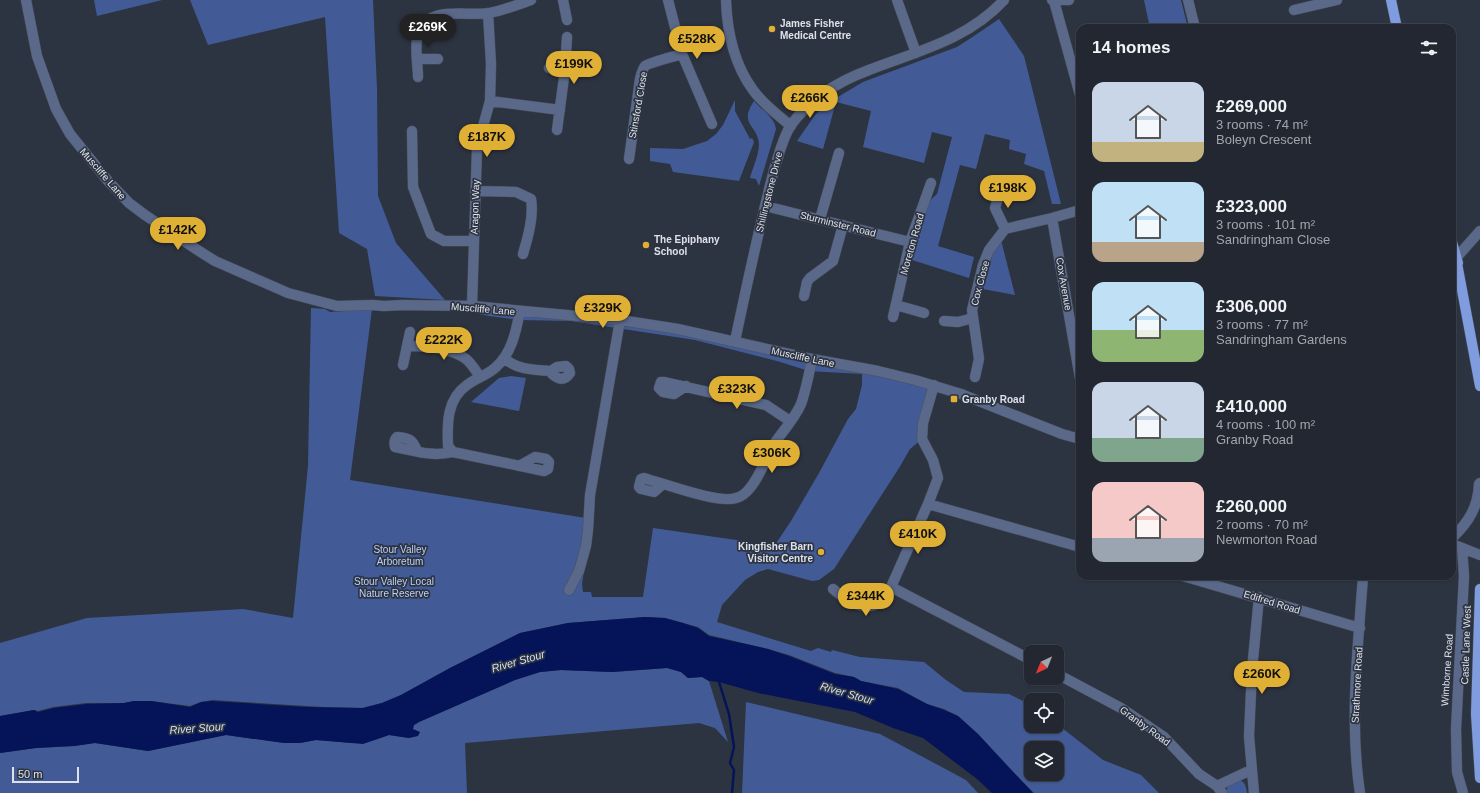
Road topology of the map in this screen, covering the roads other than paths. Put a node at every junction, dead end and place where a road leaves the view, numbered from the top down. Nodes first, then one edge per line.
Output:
1 (26, 0) edge
2 (531, 0) edge
3 (563, 0) edge
4 (668, 0) edge
5 (726, 0) edge
6 (898, 0) edge
7 (1004, 0) edge
8 (1053, 0) edge
9 (1070, 0) edge
10 (1188, 0) edge
11 (1337, 0) edge
12 (1391, 0) edge
13 (1294, 10) dead end
14 (488, 13) junction
15 (567, 20) dead end
16 (1194, 24) edge
17 (1396, 24) edge
18 (567, 37) dead end
19 (916, 53) junction
20 (682, 54) junction
21 (418, 59) junction
22 (438, 59) dead end
23 (549, 68) dead end
24 (565, 70) junction
25 (418, 77) dead end
26 (1076, 93) edge
27 (490, 101) junction
28 (560, 110) junction
29 (712, 124) dead end
30 (791, 126) junction
31 (557, 130) dead end
32 (412, 131) dead end
33 (839, 154) dead end
34 (629, 160) dead end
35 (931, 183) dead end
36 (1000, 190) dead end
37 (475, 191) junction
38 (765, 206) junction
39 (1076, 211) edge
40 (1052, 218) junction
41 (820, 219) junction
42 (843, 225) junction
43 (1005, 229) junction
44 (1480, 231) edge
45 (474, 241) junction
46 (910, 242) junction
47 (523, 254) dead end
48 (1456, 258) junction
49 (804, 296) dead end
50 (896, 305) junction
51 (472, 306) junction
52 (520, 312) junction
53 (924, 313) dead end
54 (893, 317) dead end
55 (973, 318) junction
56 (620, 320) junction
57 (944, 321) dead end
58 (410, 332) dead end
59 (735, 341) junction
60 (408, 346) junction
61 (1076, 355) edge
62 (1480, 357) edge
63 (504, 358) junction
64 (812, 360) junction
65 (403, 365) dead end
66 (551, 371) dead end
67 (975, 376) dead end
68 (480, 377) junction
69 (934, 385) junction
70 (686, 386) dead end
71 (1480, 386) edge
72 (790, 421) junction
73 (1076, 438) edge
74 (417, 452) dead end
75 (453, 452) junction
76 (519, 466) dead end
77 (1480, 483) edge
78 (663, 484) dead end
79 (928, 504) junction
80 (1456, 534) edge
81 (1076, 546) edge
82 (1456, 546) edge
83 (1462, 548) junction
84 (1480, 555) edge
85 (1198, 580) edge
86 (1363, 580) edge
87 (891, 587) junction
88 (833, 588) dead end
89 (1480, 589) edge
90 (569, 590) dead end
91 (1259, 597) junction
92 (1360, 628) junction
93 (1024, 656) edge
94 (1064, 678) edge
95 (1478, 702) edge
96 (1251, 770) junction
97 (1480, 777) edge
98 (1220, 790) edge
99 (1254, 793) edge
100 (1360, 793) edge
101 (1463, 793) edge

1 - 51 street, Muscliffe Lane
2 - 14 street
3 - 15 street
4 - 20 street
5 - 30 street
6 - 19 street
7 - 19 street, Shillingstone Drive
8 - 9 street
8 - 26 street
10 - 16 street
11 - 13 street
12 - 17 main road
14 - 21 street
14 - 27 street, Aragon Way
18 - 24 street
19 - 30 street, Shillingstone Drive
20 - 29 street
20 - 34 street, Stinsford Close
21 - 22 street
21 - 25 street
23 - 24 street
24 - 28 street
27 - 28 street
27 - 37 street, Aragon Way
28 - 31 street
30 - 38 street, Shillingstone Drive
32 - 45 street
33 - 41 street
35 - 46 street, Moreton Road
36 - 43 street
37 - 45 street, Aragon Way
37 - 47 street
38 - 41 street, Sturminster Road
38 - 59 street, Shillingstone Drive
39 - 40 street
40 - 43 street
40 - 61 street, Cox Avenue
41 - 42 street, Sturminster Road
42 - 46 street, Sturminster Road
42 - 49 street
43 - 55 street, Cox Close
44 - 48 street
45 - 51 street, Aragon Way
46 - 50 street, Moreton Road
48 - 62 main road
48 - 71 main road
50 - 53 street
50 - 54 street, Moreton Road
51 - 52 street, Muscliffe Lane
52 - 56 street, Muscliffe Lane
52 - 63 street
55 - 57 street, Cox Close
55 - 67 street, Cox Close
56 - 59 street, Muscliffe Lane
56 - 90 street
58 - 60 street
59 - 64 street, Muscliffe Lane
60 - 65 street
60 - 68 street
63 - 66 street
63 - 68 street
64 - 69 street, Muscliffe Lane
64 - 72 street
68 - 75 street
69 - 73 street, Muscliffe Lane
69 - 79 street
70 - 72 street
72 - 78 street
74 - 75 street
75 - 76 street
77 - 80 street
79 - 81 street
79 - 87 street
82 - 83 street
83 - 84 street
83 - 101 street, Wimborne Road
85 - 91 street, Edifred Road
86 - 92 street, Strathmore Road
87 - 88 street
87 - 93 street
89 - 95 main road, Castle Lane West
91 - 92 street, Edifred Road
91 - 96 street
92 - 100 street, Strathmore Road
94 - 98 street, Granby Road
95 - 97 main road
96 - 98 street
96 - 99 street

